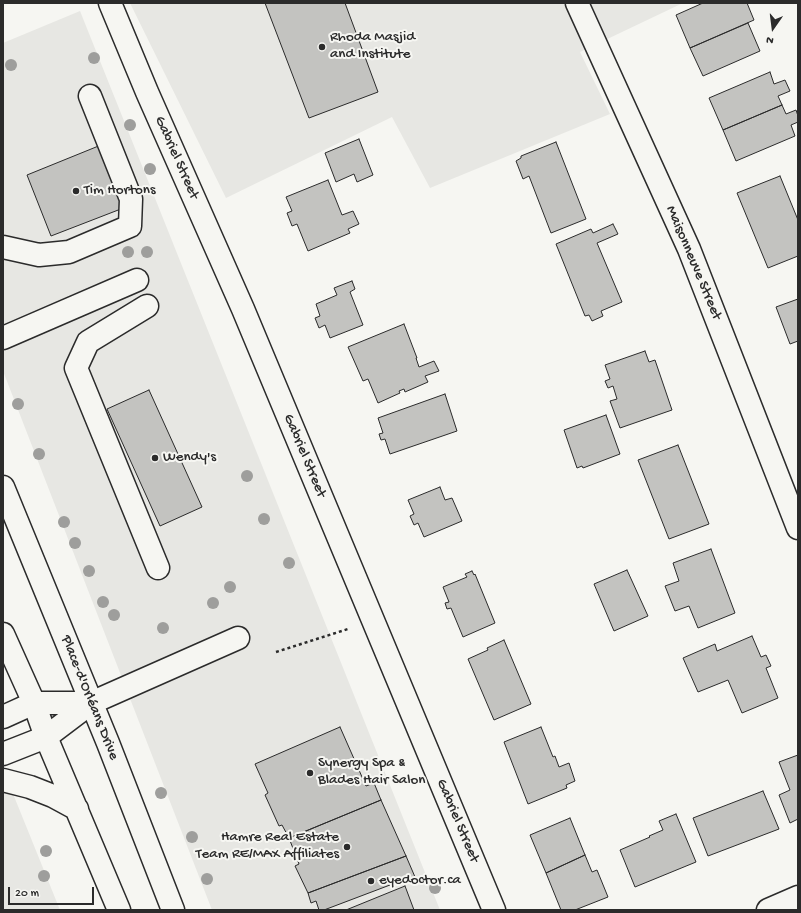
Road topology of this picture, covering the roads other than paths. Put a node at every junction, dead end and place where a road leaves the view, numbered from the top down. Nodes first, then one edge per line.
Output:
1 (110, 3) edge
2 (577, 3) edge
3 (90, 96) dead end
4 (3, 247) edge
5 (137, 280) dead end
6 (147, 306) dead end
7 (3, 338) edge
8 (3, 487) edge
9 (798, 528) edge
10 (158, 568) dead end
11 (3, 634) edge
12 (238, 638) dead end
13 (91, 703) junction
14 (34, 704) junction
15 (3, 717) edge
16 (46, 737) junction
17 (3, 754) edge
18 (3, 780) edge
19 (77, 809) junction
20 (798, 897) edge
21 (119, 910) edge
22 (173, 910) edge
23 (494, 910) edge
24 (768, 910) edge

1 - 23 street, Gabriel Street
2 - 9 street, Maisonneuve Street
3 - 4 street
5 - 7 street
6 - 10 street
8 - 13 street, Place-d'Orléans Drive
11 - 14 street
12 - 13 street
13 - 14 street
13 - 16 street
13 - 22 street, Place-d'Orléans Drive
14 - 15 street
14 - 16 street
16 - 17 street
16 - 19 street
18 - 19 street
19 - 21 street
20 - 24 street

